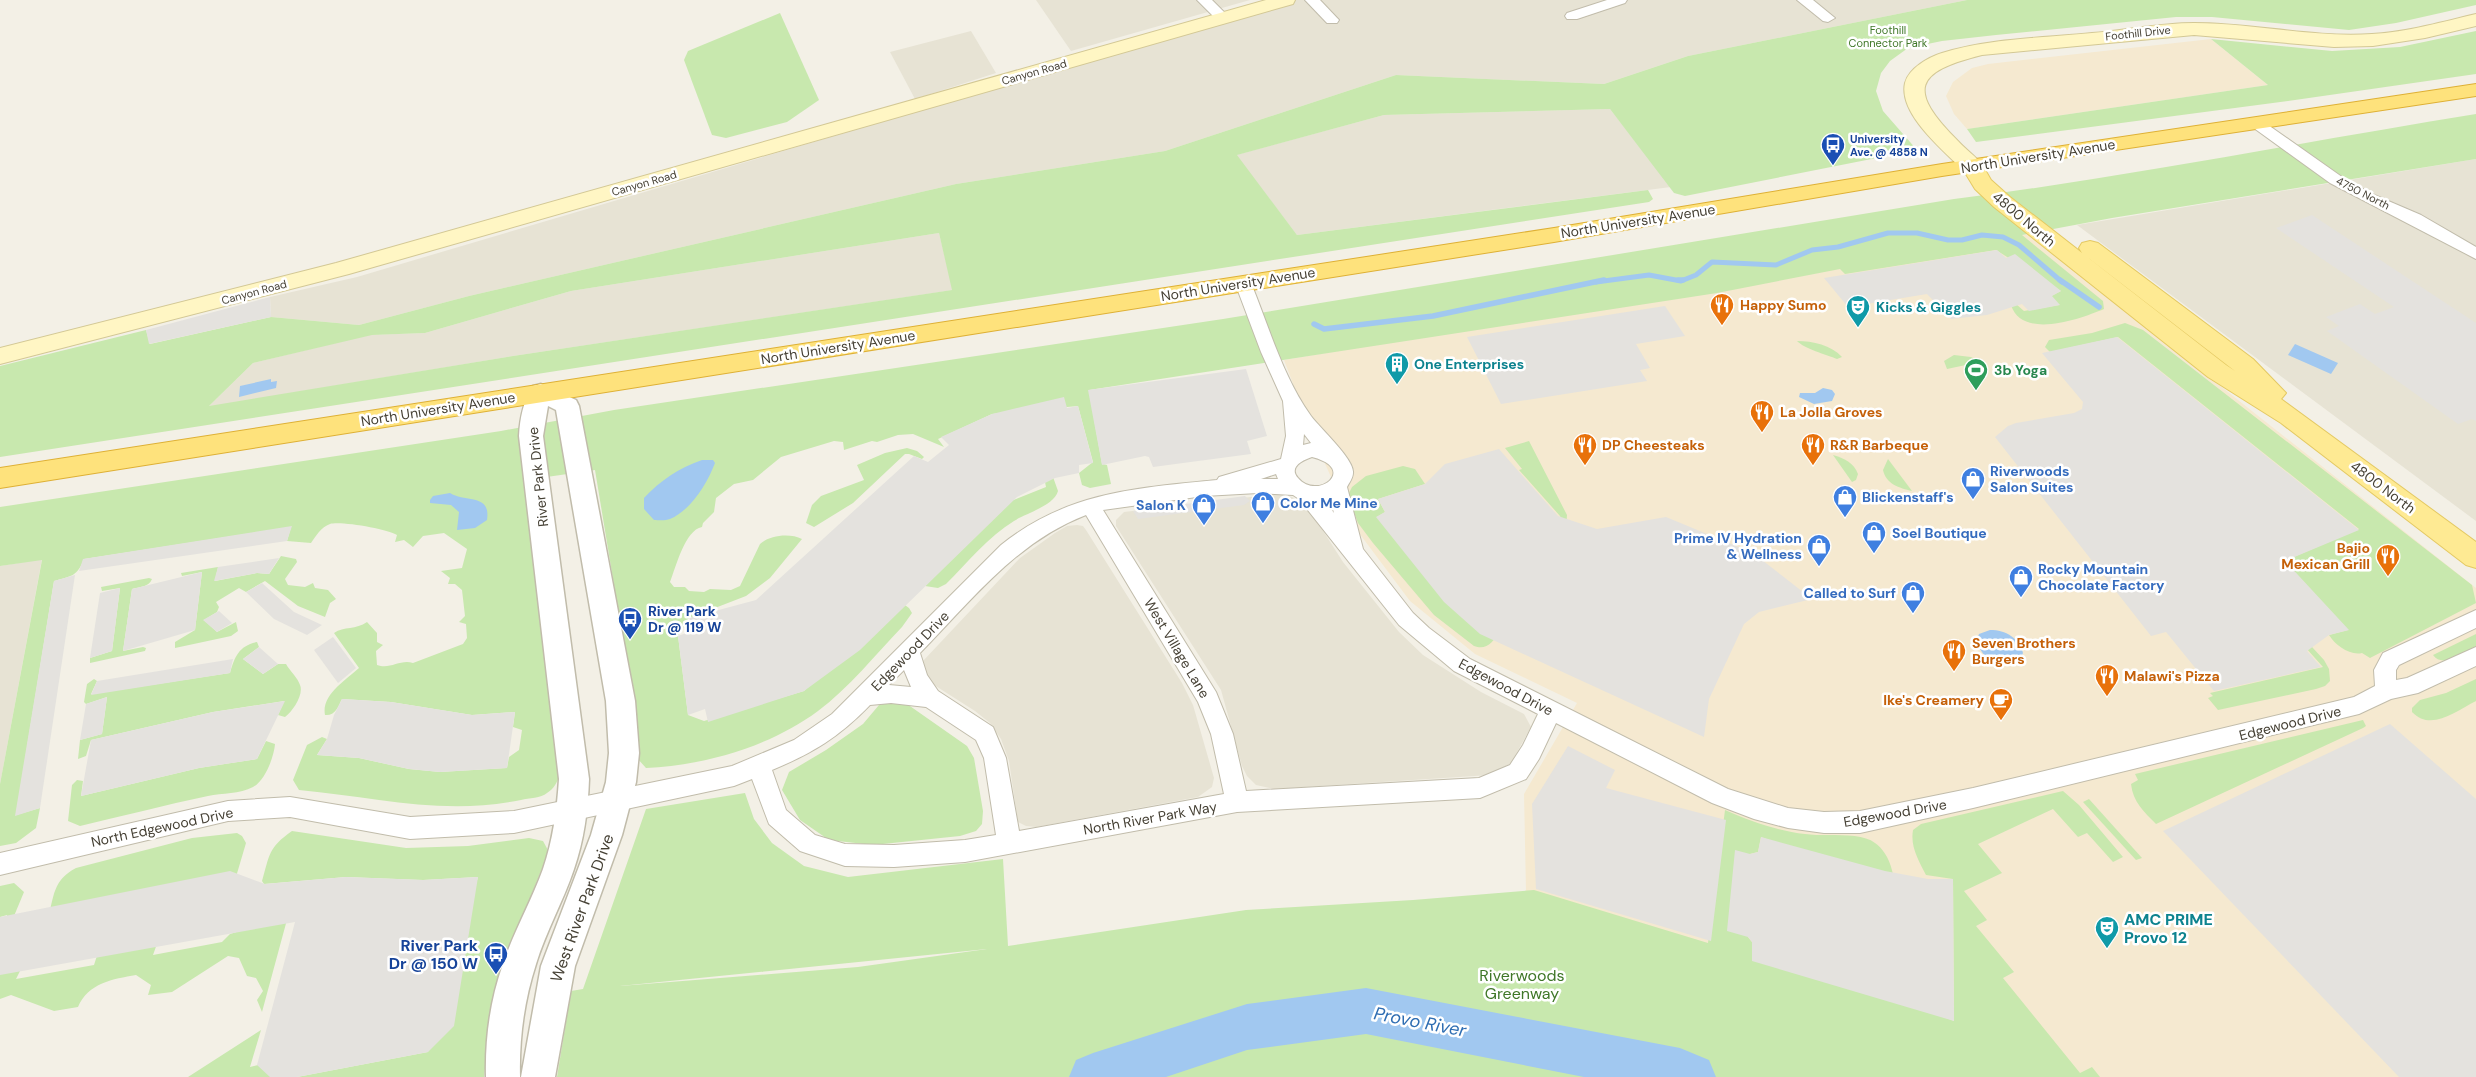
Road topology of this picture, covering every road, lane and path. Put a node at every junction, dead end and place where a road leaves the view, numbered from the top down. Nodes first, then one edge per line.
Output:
1 (1204, 0) edge
2 (1286, 0) edge
3 (1312, 0) edge
4 (1620, 0) edge
5 (1804, 0) edge
6 (1572, 16) dead end
7 (1223, 18) junction
8 (1828, 18) dead end
9 (1332, 20) dead end
10 (2476, 20) edge
11 (2476, 90) edge
12 (2256, 123) junction
13 (1972, 166) junction
14 (2476, 254) edge
15 (1243, 283) junction
16 (0, 356) edge
17 (541, 392) junction
18 (1292, 402) junction
19 (1334, 456) junction
20 (1289, 460) junction
21 (0, 478) edge
22 (1218, 486) junction
23 (1338, 487) junction
24 (1300, 491) junction
25 (1090, 505) junction
26 (1353, 550) junction
27 (2476, 557) edge
28 (2476, 618) edge
29 (909, 652) junction
30 (2476, 656) edge
31 (2387, 690) junction
32 (866, 696) junction
33 (930, 698) junction
34 (1550, 711) junction
35 (759, 766) junction
36 (1237, 802) junction
37 (595, 804) junction
38 (1009, 843) junction
39 (0, 864) edge
40 (503, 1077) edge
41 (538, 1077) edge

1 - 7 street
2 - 7 main road, Canyon Road
3 - 9 street
4 - 6 street
5 - 8 street
7 - 16 main road, Canyon Road
10 - 13 main road, Foothill Drive
11 - 12 highway, North University Avenue
12 - 13 highway, North University Avenue
12 - 14 street, 4750 North
13 - 15 highway, North University Avenue
13 - 27 main road, 4800 North
15 - 17 highway, North University Avenue
15 - 18 street
17 - 21 highway, North University Avenue
17 - 37 street, River Park Drive
17 - 37 street
18 - 19 street
18 - 20 street
19 - 20 street
19 - 23 street
20 - 22 street, Edgewood Drive
20 - 24 street
22 - 24 street, Edgewood Drive
22 - 25 street, Edgewood Drive
23 - 24 street
23 - 26 street, Edgewood Drive
24 - 26 street, Edgewood Drive
25 - 29 street, Edgewood Drive
25 - 36 street, West Village Lane
26 - 34 street, Edgewood Drive
28 - 31 street
29 - 32 street, Edgewood Drive
29 - 33 street
30 - 31 street, Edgewood Drive
31 - 34 street, Edgewood Drive
32 - 33 street
32 - 35 street, Edgewood Drive
33 - 38 street
34 - 36 street, North River Park Way
35 - 37 street, Edgewood Drive
35 - 38 street, North River Park Way
36 - 38 street, North River Park Way
37 - 39 street, North Edgewood Drive
37 - 40 street
37 - 41 street, West River Park Drive

